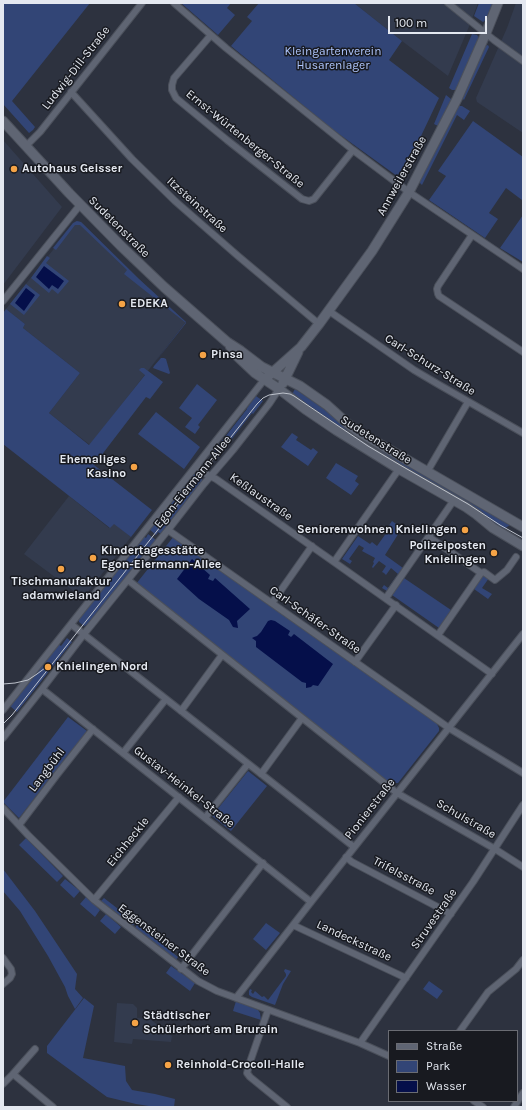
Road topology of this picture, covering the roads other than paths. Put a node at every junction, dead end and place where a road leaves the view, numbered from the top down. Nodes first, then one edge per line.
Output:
1 (142, 3) edge
2 (174, 3) edge
3 (448, 3) edge
4 (498, 3) edge
5 (486, 33) junction
6 (211, 35) junction
7 (523, 61) edge
8 (71, 92) junction
9 (3, 121) edge
10 (26, 146) junction
11 (353, 150) junction
12 (409, 192) junction
13 (80, 205) junction
14 (472, 235) junction
15 (523, 268) edge
16 (3, 301) edge
17 (329, 310) junction
18 (319, 324) junction
19 (227, 342) junction
20 (301, 347) junction
21 (523, 352) edge
22 (273, 373) junction
23 (285, 379) junction
24 (264, 380) junction
25 (279, 389) junction
26 (468, 402) junction
27 (523, 432) edge
28 (197, 466) junction
29 (399, 469) junction
30 (427, 472) junction
31 (210, 476) junction
32 (454, 500) junction
33 (523, 527) edge
34 (168, 530) junction
35 (429, 537) junction
36 (312, 546) junction
37 (523, 546) edge
38 (516, 557) dead end
39 (334, 562) junction
40 (481, 573) junction
41 (128, 580) junction
42 (386, 598) junction
43 (272, 603) junction
44 (396, 605) junction
45 (72, 625) junction
46 (84, 634) junction
47 (523, 634) edge
48 (438, 635) junction
49 (222, 655) junction
50 (355, 662) junction
51 (492, 674) junction
52 (42, 689) junction
53 (166, 699) junction
54 (3, 710) edge
55 (181, 711) junction
56 (302, 718) junction
57 (449, 728) junction
58 (93, 729) junction
59 (3, 738) edge
60 (123, 753) junction
61 (248, 764) junction
62 (523, 773) edge
63 (261, 774) junction
64 (397, 793) junction
65 (179, 797) junction
66 (523, 805) edge
67 (3, 808) edge
68 (205, 818) junction
69 (19, 826) junction
70 (354, 847) junction
71 (496, 849) junction
72 (346, 857) junction
73 (263, 863) junction
74 (523, 867) edge
75 (94, 900) junction
76 (311, 902) junction
77 (451, 914) junction
78 (293, 925) junction
79 (3, 958) edge
80 (523, 960) edge
81 (181, 969) junction
82 (406, 978) junction
83 (3, 984) edge
84 (236, 998) junction
85 (268, 1010) junction
86 (461, 1030) edge
87 (360, 1043) junction
88 (35, 1049) dead end
89 (388, 1056) edge
90 (13, 1074) junction
91 (3, 1084) edge
92 (53, 1107) edge
93 (287, 1107) edge

1 - 8 street, Ludwig-Dill-Straße
2 - 6 street
3 - 5 street
4 - 5 main road, Annweilerstraße
5 - 7 street
5 - 12 main road, Annweilerstraße
6 - 11 street
6 - 11 street, Ernst-Würtenberger-Straße
8 - 10 street, Ludwig-Dill-Straße
8 - 18 street, Itzsteinstraße
9 - 10 main road, Sudetenstraße
10 - 13 main road, Sudetenstraße
11 - 12 street
12 - 14 street
12 - 17 main road, Annweilerstraße
13 - 16 street
13 - 19 main road, Sudetenstraße
14 - 15 street
14 - 21 street
17 - 18 main road, Annweilerstraße
17 - 26 street, Carl-Schurz-Straße
18 - 20 main road, Annweilerstraße
19 - 22 main road, Sudetenstraße
19 - 24 main road, Sudetenstraße
20 - 22 main road, Annweilerstraße
20 - 23 main road, Annweilerstraße
22 - 23 main road, Sudetenstraße
22 - 24 main road, Annweilerstraße
23 - 25 main road, Annweilerstraße
23 - 30 main road, Sudetenstraße
24 - 25 main road, Sudetenstraße
24 - 28 street, Egon-Eiermann-Allee
25 - 29 main road, Sudetenstraße
25 - 31 street, Egon-Eiermann-Allee
26 - 27 street, Carl-Schurz-Straße
26 - 30 street
28 - 31 street, Keßlaustraße
28 - 45 street, Egon-Eiermann-Allee
29 - 32 main road, Sudetenstraße
29 - 39 street
30 - 33 main road, Sudetenstraße
31 - 34 street, Egon-Eiermann-Allee
31 - 36 street, Keßlaustraße
32 - 35 street
32 - 37 main road, Sudetenstraße
34 - 41 street, Egon-Eiermann-Allee
34 - 43 street, Carl-Schäfer-Straße
35 - 40 street
35 - 42 street
36 - 39 street, Keßlaustraße
36 - 43 street
38 - 40 street
39 - 42 street, Keßlaustraße
40 - 48 street
41 - 46 street, Egon-Eiermann-Allee
41 - 49 street, Schulstraße
42 - 44 street, Keßlaustraße
43 - 50 street, Carl-Schäfer-Straße
44 - 48 street, Keßlaustraße
44 - 50 street
45 - 46 street
45 - 54 street, Egon-Eiermann-Allee
46 - 52 street, Egon-Eiermann-Allee
46 - 53 street
47 - 51 street, Pionierstraße
48 - 51 street, Keßlaustraße
49 - 55 street
49 - 56 street, Schulstraße
50 - 57 street, Carl-Schäfer-Straße
51 - 57 street, Pionierstraße
52 - 58 street, Gustav-Heinkel-Straße
52 - 59 street, Egon-Eiermann-Allee
53 - 55 street
53 - 60 street
55 - 61 street
56 - 63 street
56 - 64 street, Schulstraße
57 - 62 street, Carl-Schäfer-Straße
57 - 64 street, Pionierstraße
58 - 60 street, Gustav-Heinkel-Straße
58 - 69 street, Langbühl
60 - 65 street, Gustav-Heinkel-Straße
61 - 63 street
61 - 68 street
63 - 70 street
64 - 70 street, Pionierstraße
64 - 71 street, Schulstraße
65 - 68 street, Gustav-Heinkel-Straße
65 - 75 street, Eichheckle
66 - 71 street, Struvestraße
67 - 69 street, Eggensteiner Straße
68 - 73 street, Gustav-Heinkel-Straße
69 - 75 street, Eggensteiner Straße
70 - 72 street, Pionierstraße
71 - 74 street, Schulstraße
71 - 77 street, Struvestraße
72 - 76 street, Pionierstraße
72 - 77 street, Trifelsstraße
73 - 76 street, Gustav-Heinkel-Straße
73 - 81 street
75 - 81 street, Eggensteiner Straße
76 - 78 street, Pionierstraße
77 - 82 street, Struvestraße
78 - 82 street, Landeckstraße
78 - 84 street, Pionierstraße
79 - 83 street
80 - 86 street
81 - 84 street, Eggensteiner Straße
82 - 87 street, Struvestraße
84 - 85 street, Eggensteiner Straße
85 - 87 street, Eggensteiner Straße
85 - 93 street
87 - 89 street, Eggensteiner Straße
88 - 90 street
90 - 91 street
90 - 92 street

